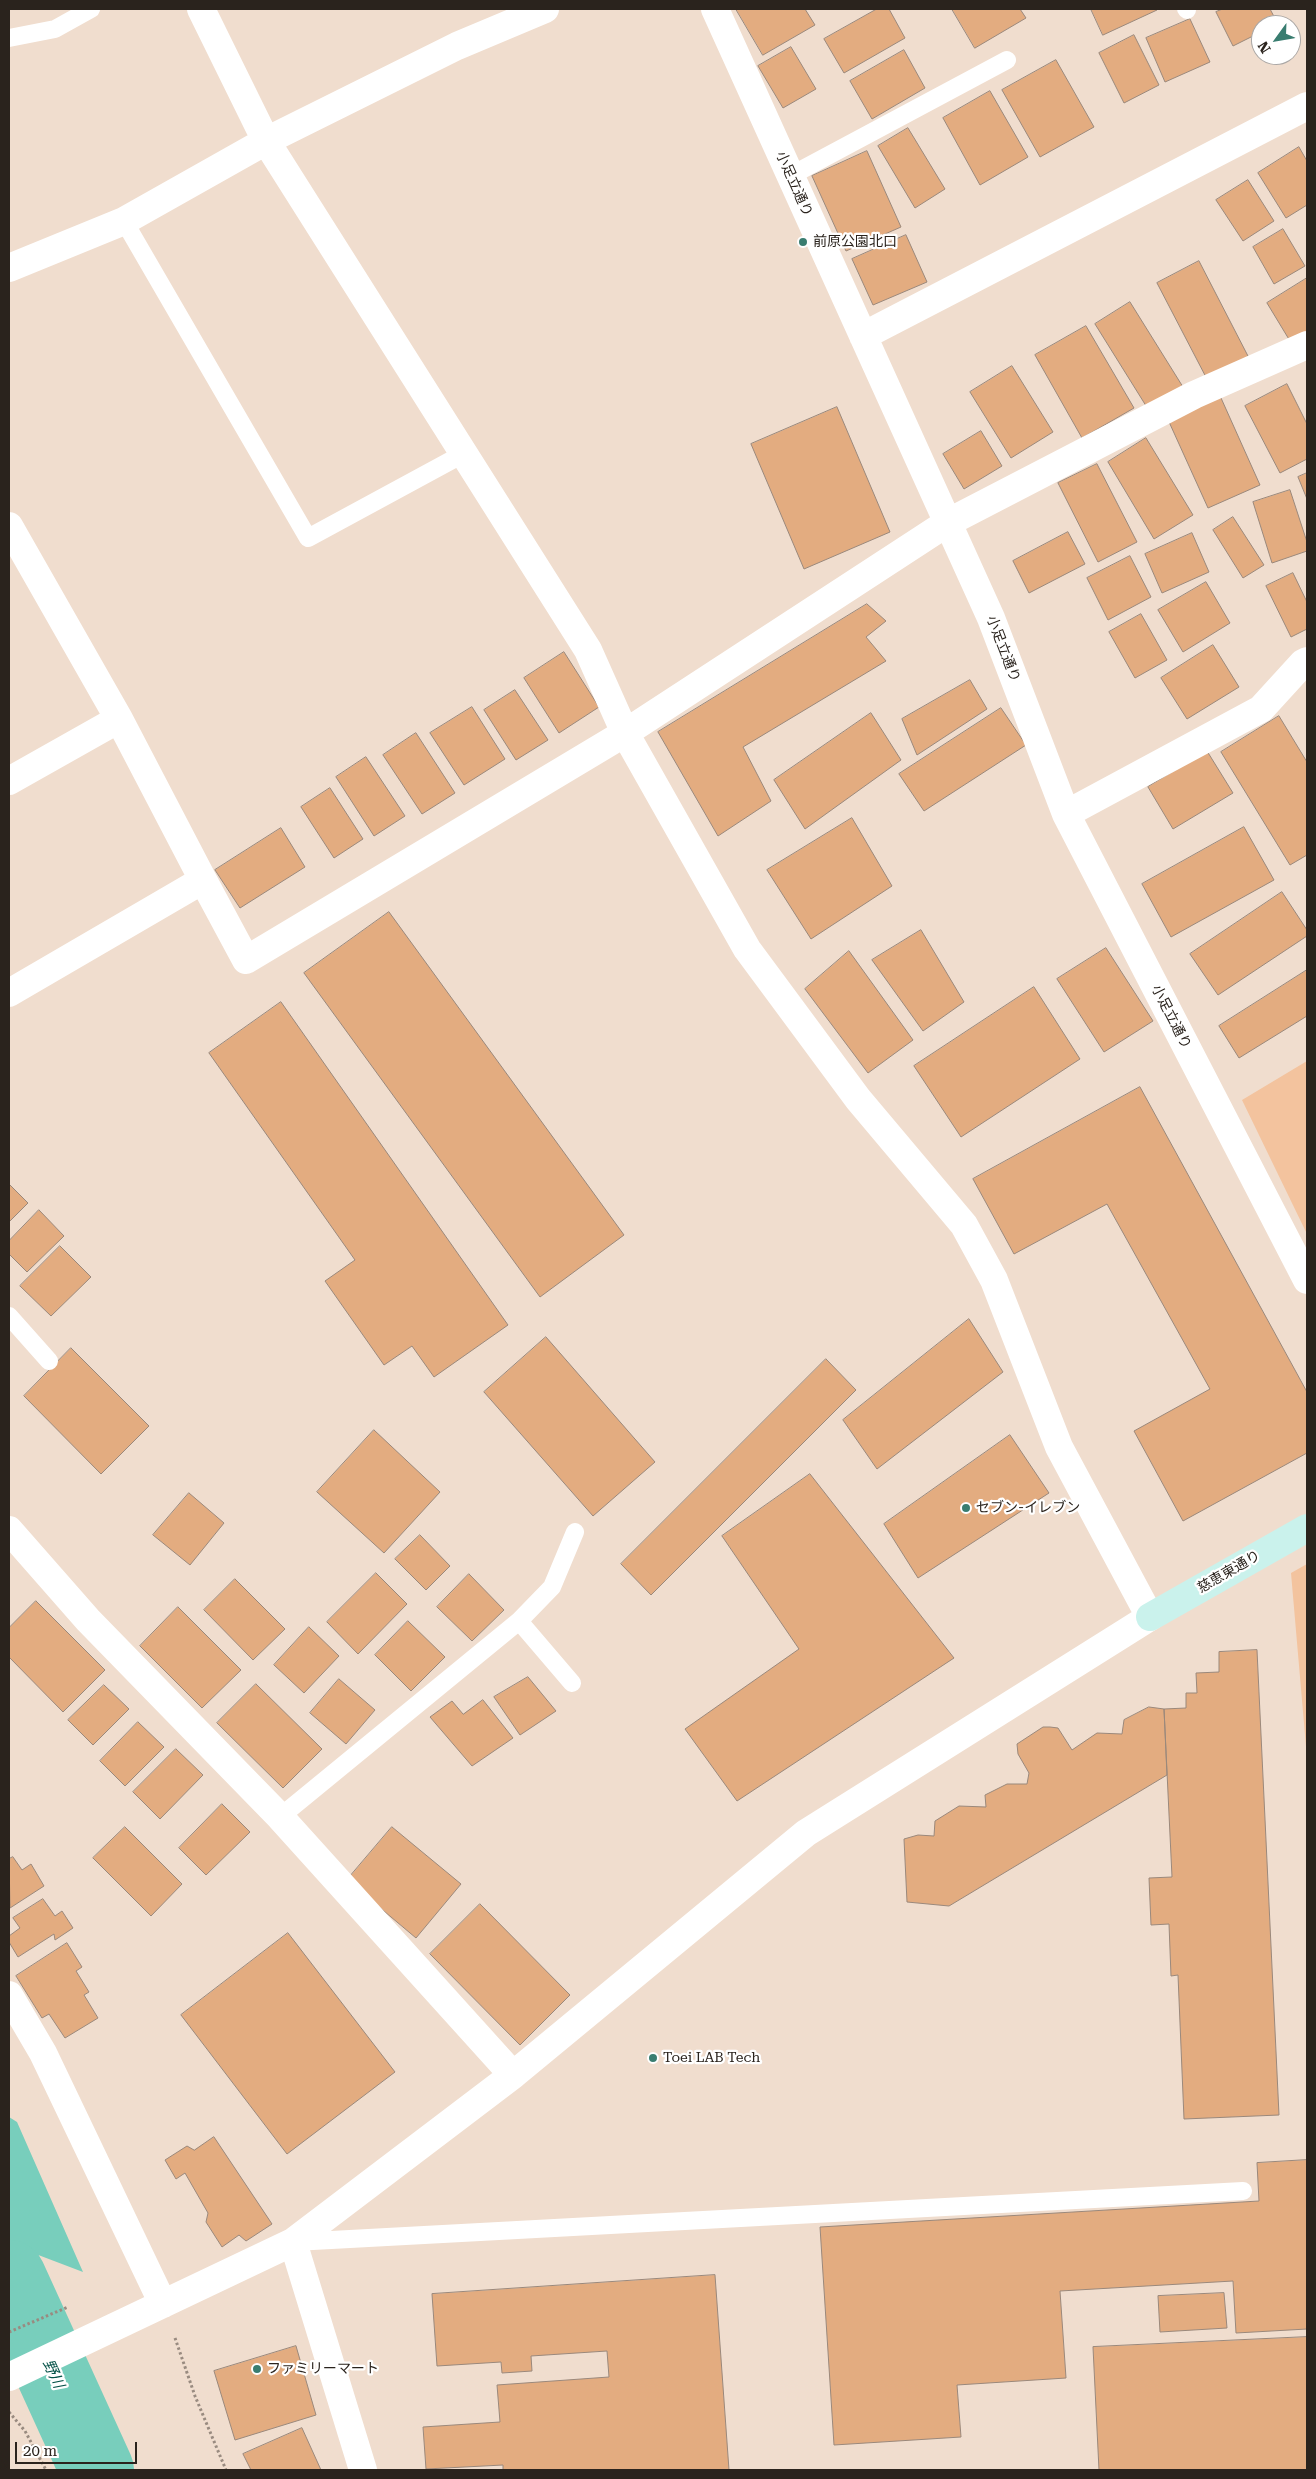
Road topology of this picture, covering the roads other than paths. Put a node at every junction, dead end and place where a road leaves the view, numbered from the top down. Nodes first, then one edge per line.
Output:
1 (91, 9) edge
2 (201, 9) edge
3 (545, 9) edge
4 (715, 9) edge
5 (9, 38) edge
6 (1007, 60) dead end
7 (1307, 106) edge
8 (266, 141) junction
9 (790, 176) junction
10 (124, 221) junction
11 (9, 268) edge
12 (863, 336) junction
13 (1307, 345) edge
14 (463, 454) junction
15 (947, 523) junction
16 (10, 531) edge
17 (1307, 661) edge
18 (118, 718) junction
19 (625, 733) junction
20 (9, 781) edge
21 (1066, 814) junction
22 (203, 880) junction
23 (9, 994) edge
24 (1307, 1280) edge
25 (9, 1316) edge
26 (49, 1361) dead end
27 (1307, 1528) edge
28 (9, 1530) edge
29 (575, 1532) dead end
30 (1150, 1617) junction
31 (519, 1621) junction
32 (572, 1684) dead end
33 (280, 1817) junction
34 (9, 1995) edge
35 (513, 2075) junction
36 (1243, 2191) dead end
37 (294, 2242) junction
38 (157, 2307) junction
39 (9, 2377) edge
40 (363, 2470) edge

1 - 5 lane
2 - 8 street
3 - 8 street
4 - 9 street, 小足立通り
6 - 9 lane
7 - 12 street
8 - 10 street
8 - 14 street
9 - 12 street, 小足立通り
10 - 11 street
10 - 14 lane
12 - 15 street, 小足立通り
13 - 15 street
14 - 19 street
15 - 19 street
15 - 21 street, 小足立通り
16 - 18 street
17 - 21 street
18 - 20 street
18 - 22 street
19 - 22 street
19 - 30 street
21 - 24 street, 小足立通り
22 - 23 street
25 - 26 lane
27 - 30 street, 慈恵東通り
28 - 33 street
29 - 31 lane
30 - 35 street
31 - 32 lane
31 - 33 lane
33 - 35 street
34 - 38 street
35 - 37 street
36 - 37 lane
37 - 38 street
37 - 40 street
38 - 39 street

